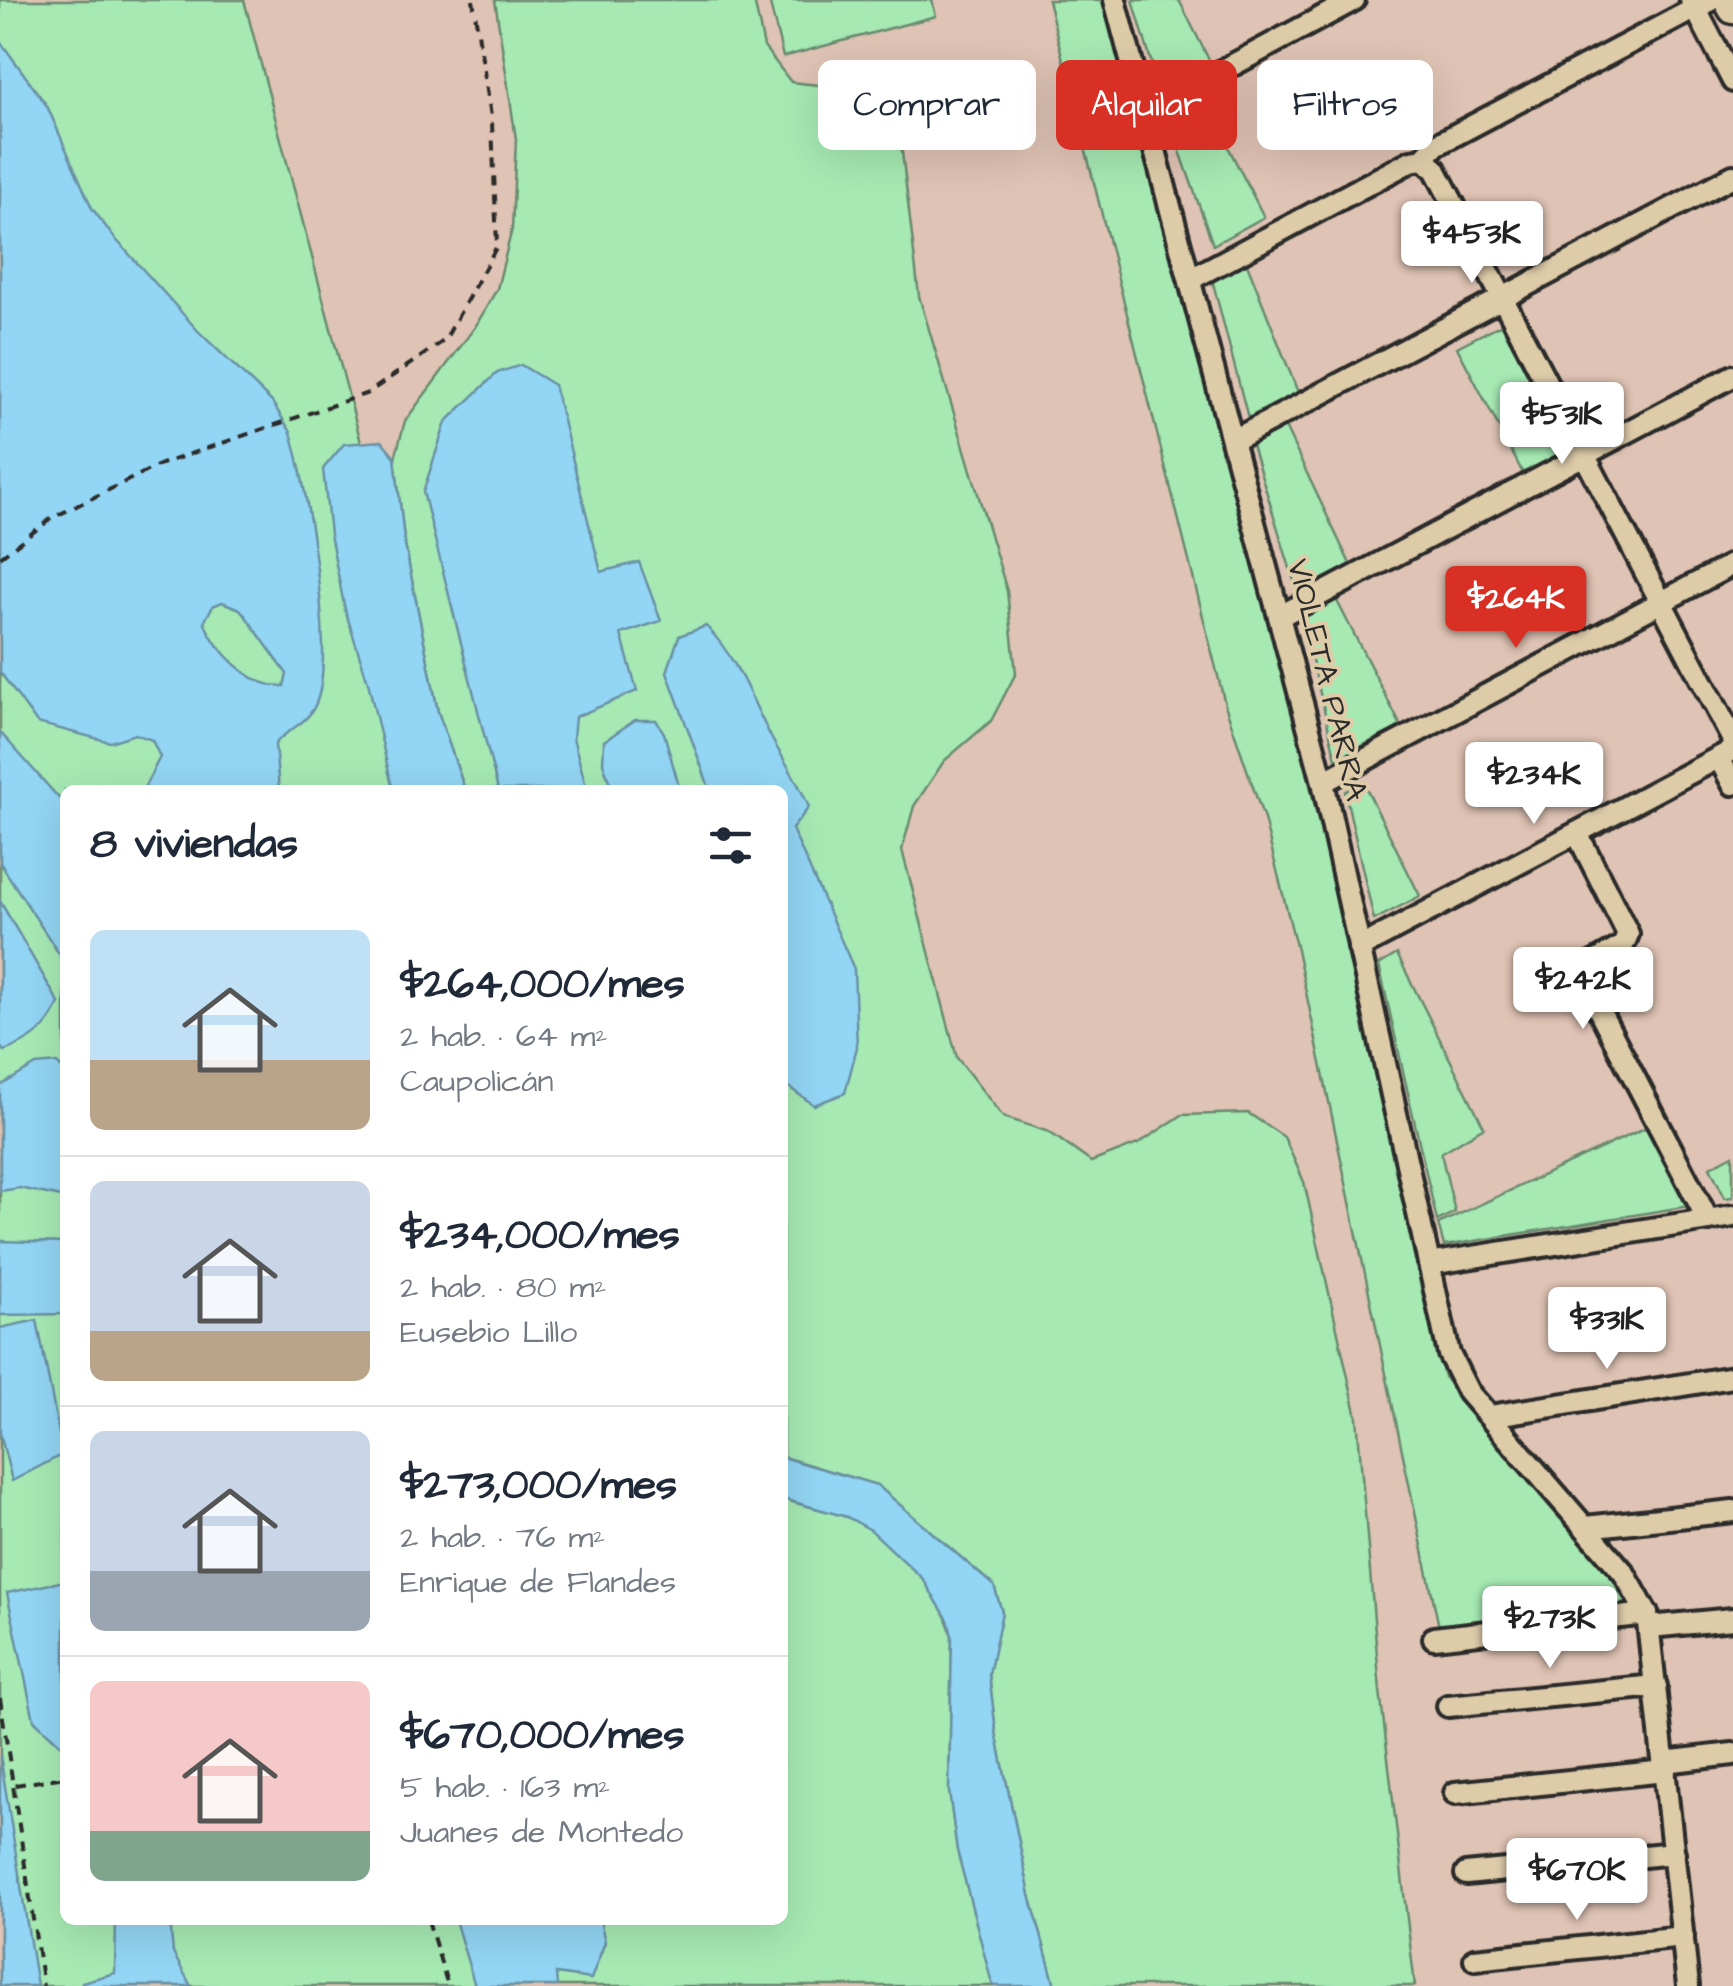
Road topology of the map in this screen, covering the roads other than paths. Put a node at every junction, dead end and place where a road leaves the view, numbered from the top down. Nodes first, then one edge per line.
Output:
1 (1115, 0) edge
2 (1354, 0) edge
3 (1728, 0) edge
4 (1699, 3) edge
5 (1733, 9) edge
6 (1131, 60) edge
7 (1237, 62) edge
8 (1733, 81) edge
9 (1155, 150) edge
10 (1423, 159) junction
11 (1733, 176) edge
12 (1191, 279) junction
13 (1502, 298) junction
14 (1733, 376) edge
15 (1234, 440) junction
16 (1583, 453) junction
17 (1733, 564) edge
18 (1661, 602) junction
19 (1282, 615) junction
20 (1733, 740) edge
21 (1726, 754) edge
22 (1323, 782) junction
23 (1733, 784) edge
24 (1577, 833) junction
25 (1359, 948) junction
26 (1733, 1216) edge
27 (1708, 1220) junction
28 (1429, 1264) junction
29 (1733, 1377) edge
30 (1490, 1416) junction
31 (1733, 1511) edge
32 (1586, 1527) junction
33 (1733, 1619) edge
34 (1648, 1621) junction
35 (1434, 1638) dead end
36 (1656, 1686) junction
37 (1448, 1706) dead end
38 (1733, 1754) edge
39 (1664, 1766) junction
40 (1456, 1794) dead end
41 (1674, 1853) junction
42 (1466, 1874) dead end
43 (1683, 1938) junction
44 (1476, 1959) dead end
45 (1688, 1986) edge

1 - 6 street, VIOLETA PARRA
2 - 7 street
3 - 5 main road
4 - 8 street
4 - 10 street
9 - 12 street, VIOLETA PARRA
10 - 12 street
10 - 13 street
11 - 13 street
12 - 15 street, VIOLETA PARRA
13 - 15 street
13 - 16 street
14 - 16 street
15 - 19 street, VIOLETA PARRA
16 - 18 street
16 - 19 street
17 - 18 street
18 - 20 street
18 - 22 street
19 - 22 street, VIOLETA PARRA
21 - 23 street
21 - 24 street
22 - 25 street, VIOLETA PARRA
24 - 25 street
24 - 27 street
25 - 28 street, VIOLETA PARRA
26 - 27 street
27 - 28 street
28 - 30 street, VIOLETA PARRA
29 - 30 street
30 - 32 street
31 - 32 street
32 - 34 street
33 - 34 street
34 - 35 street
34 - 36 street
36 - 37 street
36 - 39 street
38 - 39 street
39 - 40 street
39 - 41 street
41 - 42 street
41 - 43 street
43 - 44 street
43 - 45 street

